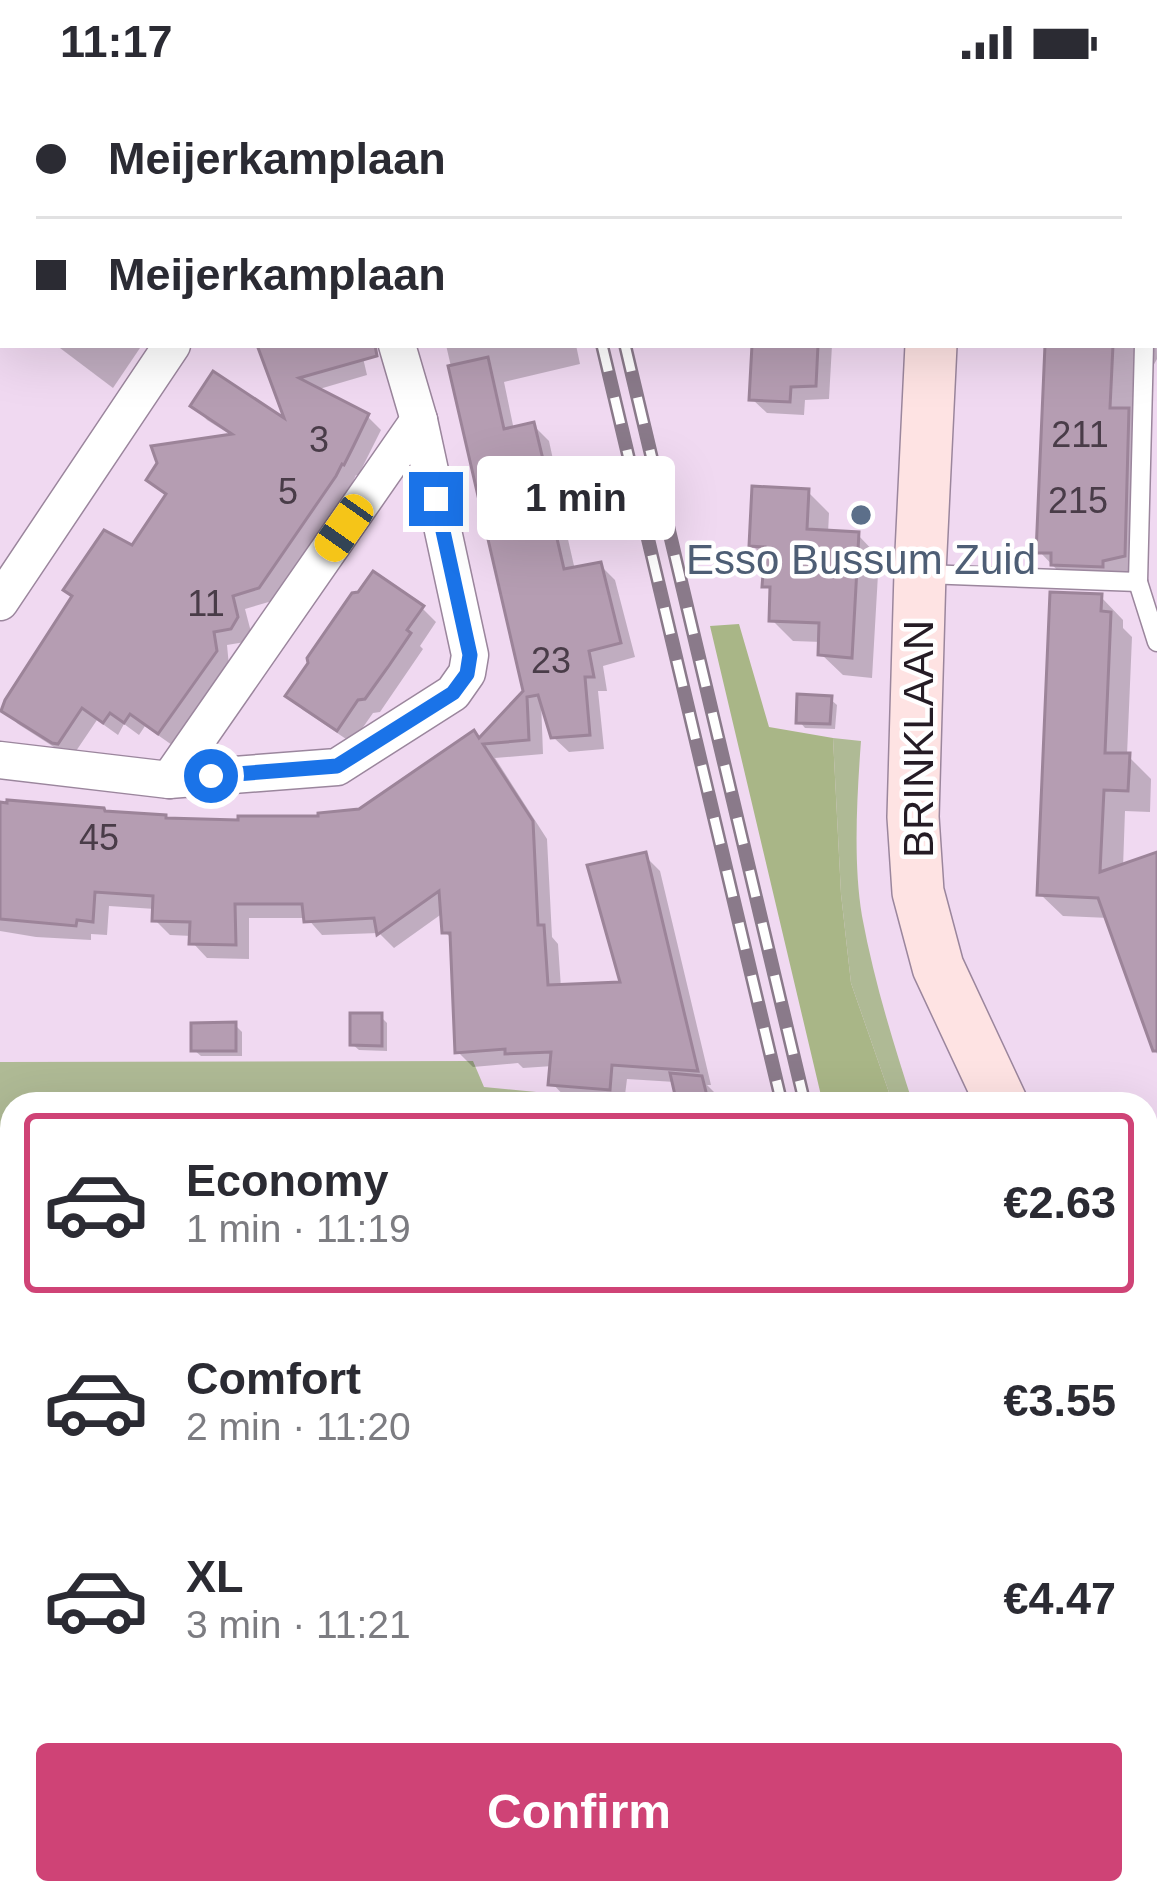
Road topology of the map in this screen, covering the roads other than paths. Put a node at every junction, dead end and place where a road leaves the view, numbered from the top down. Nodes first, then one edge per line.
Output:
1 (170, 348) edge
2 (398, 348) edge
3 (931, 348) edge
4 (1144, 348) edge
5 (418, 420) junction
6 (920, 573) junction
7 (1138, 582) junction
8 (0, 602) edge
9 (1157, 642) edge
10 (0, 760) edge
11 (169, 780) junction
12 (996, 1092) edge

1 - 8 street
2 - 5 street
3 - 6 main road, BRINKLAAN
4 - 7 lane
5 - 11 street
5 - 11 street
6 - 7 lane, BRINKLAAN
6 - 12 main road, BRINKLAAN
7 - 9 lane
10 - 11 street

